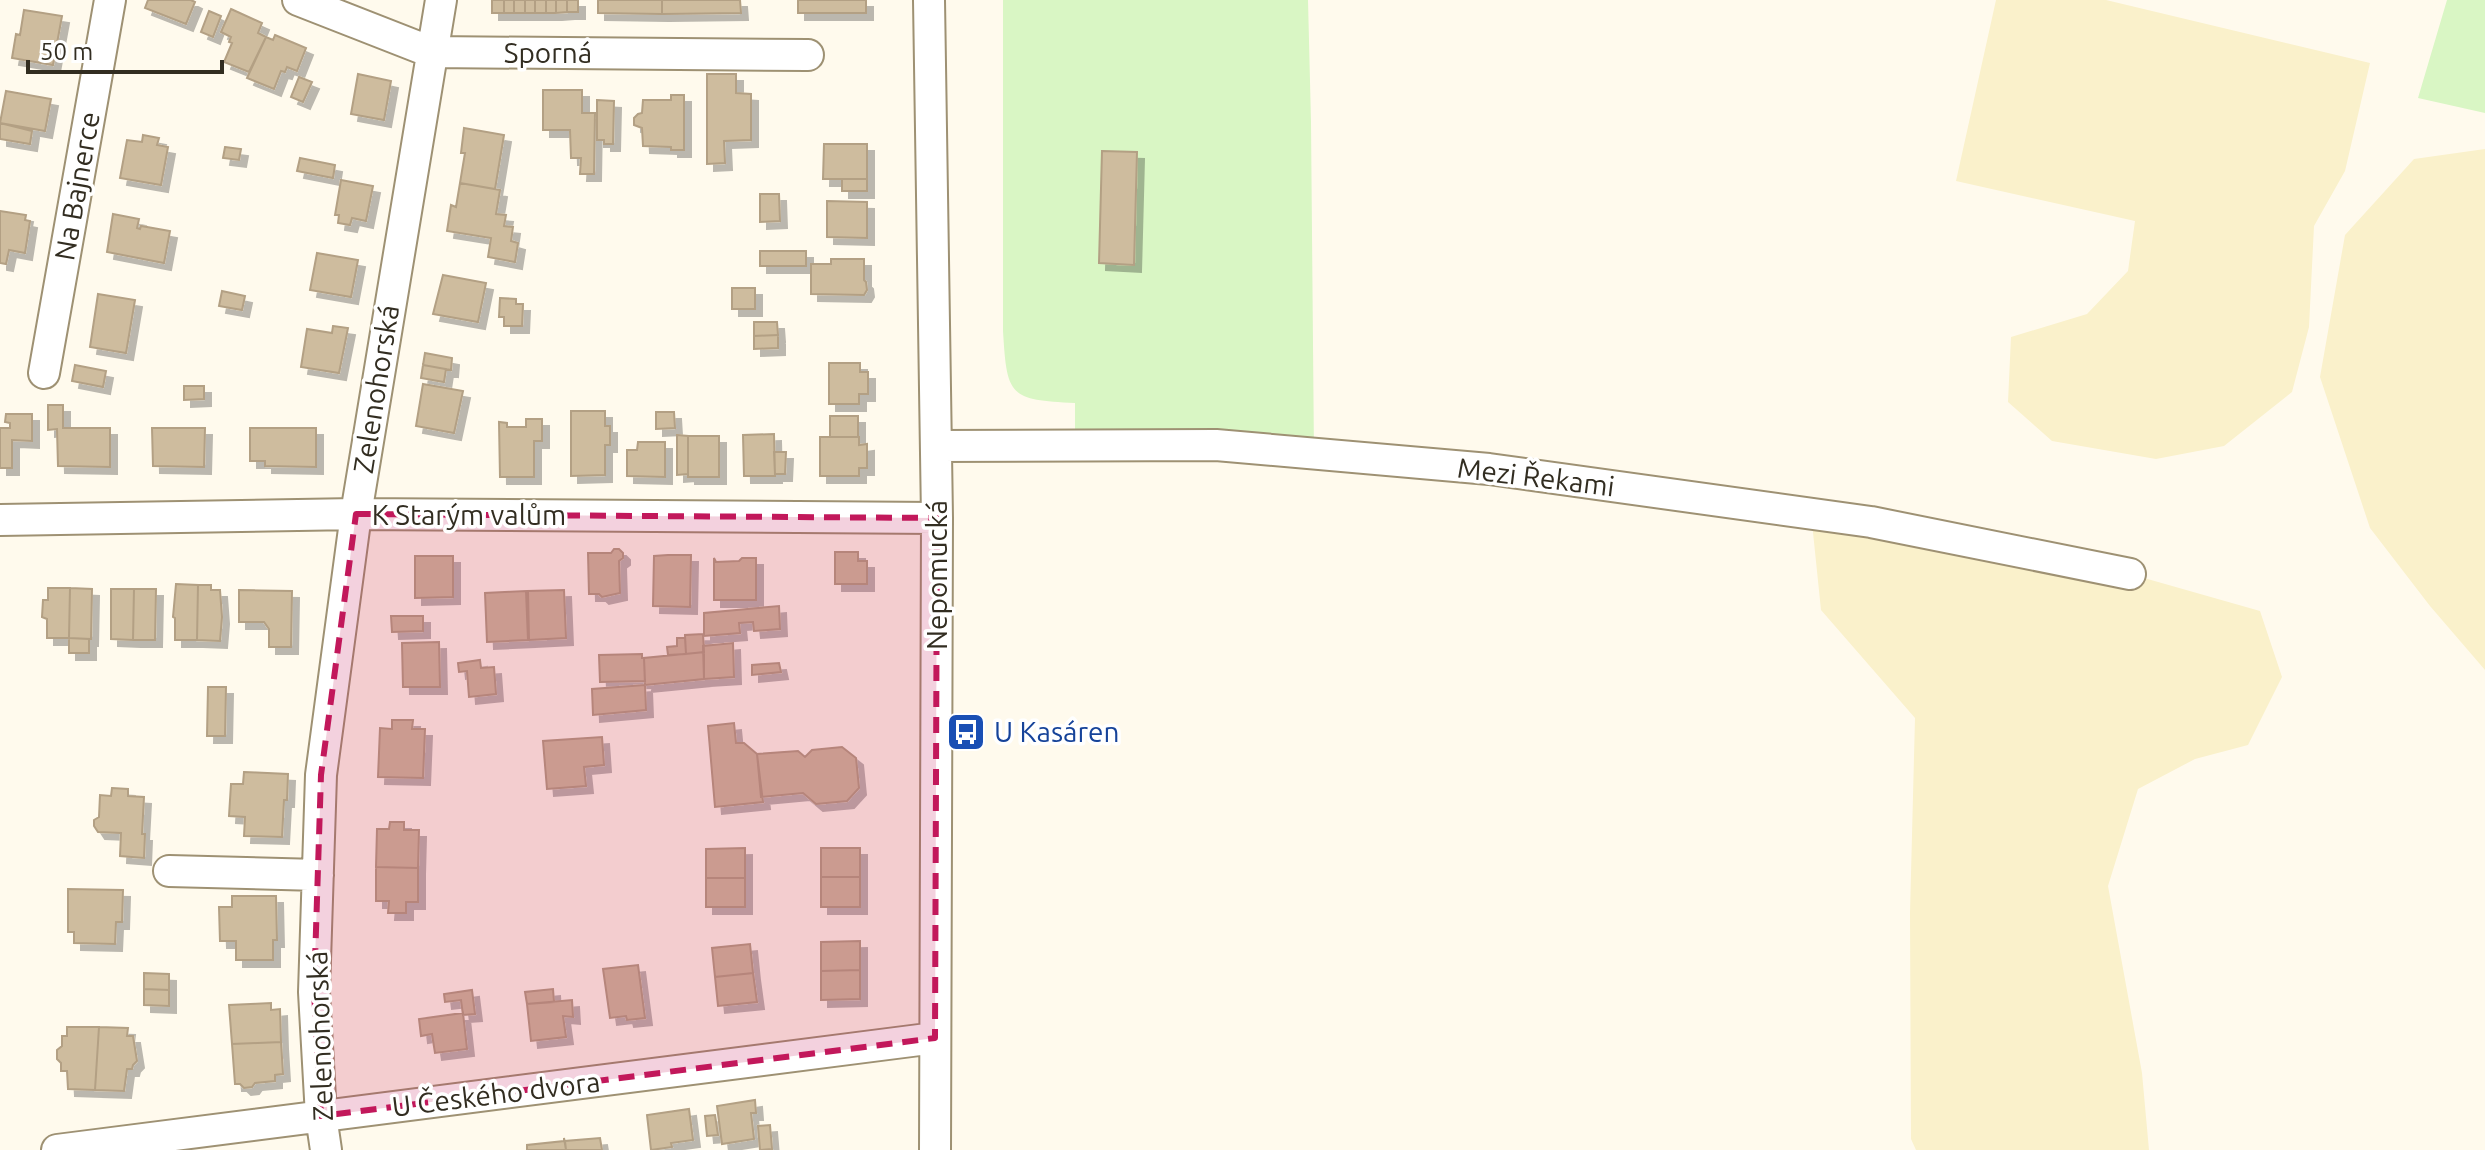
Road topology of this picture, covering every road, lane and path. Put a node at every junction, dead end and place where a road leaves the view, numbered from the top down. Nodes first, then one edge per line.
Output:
1 (110, 0) edge
2 (298, 0) edge
3 (441, 0) edge
4 (929, 0) edge
5 (431, 52) junction
6 (808, 55) dead end
7 (44, 373) dead end
8 (936, 446) junction
9 (356, 514) junction
10 (937, 518) junction
11 (0, 520) edge
12 (2130, 574) dead end
13 (169, 871) dead end
14 (318, 875) junction
15 (935, 1038) junction
16 (321, 1116) junction
17 (57, 1150) edge
18 (326, 1150) edge
19 (935, 1150) edge

1 - 7 street, Na Bajnerce
2 - 5 street, Sporná
3 - 5 street, Zelenohorská
4 - 8 street, Nepomucká
5 - 6 street, Sporná
5 - 9 street, Zelenohorská
8 - 10 street, Nepomucká
8 - 12 street, Mezi Řekami
9 - 10 street, K Starým valům
9 - 11 street, K Starým valům
9 - 14 street, Zelenohorská
10 - 15 street, Nepomucká
13 - 14 street
14 - 16 street, Zelenohorská
15 - 16 street, U Českého dvora
15 - 19 street, Nepomucká
16 - 17 street, U Českého dvora
16 - 18 street, Zelenohorská

